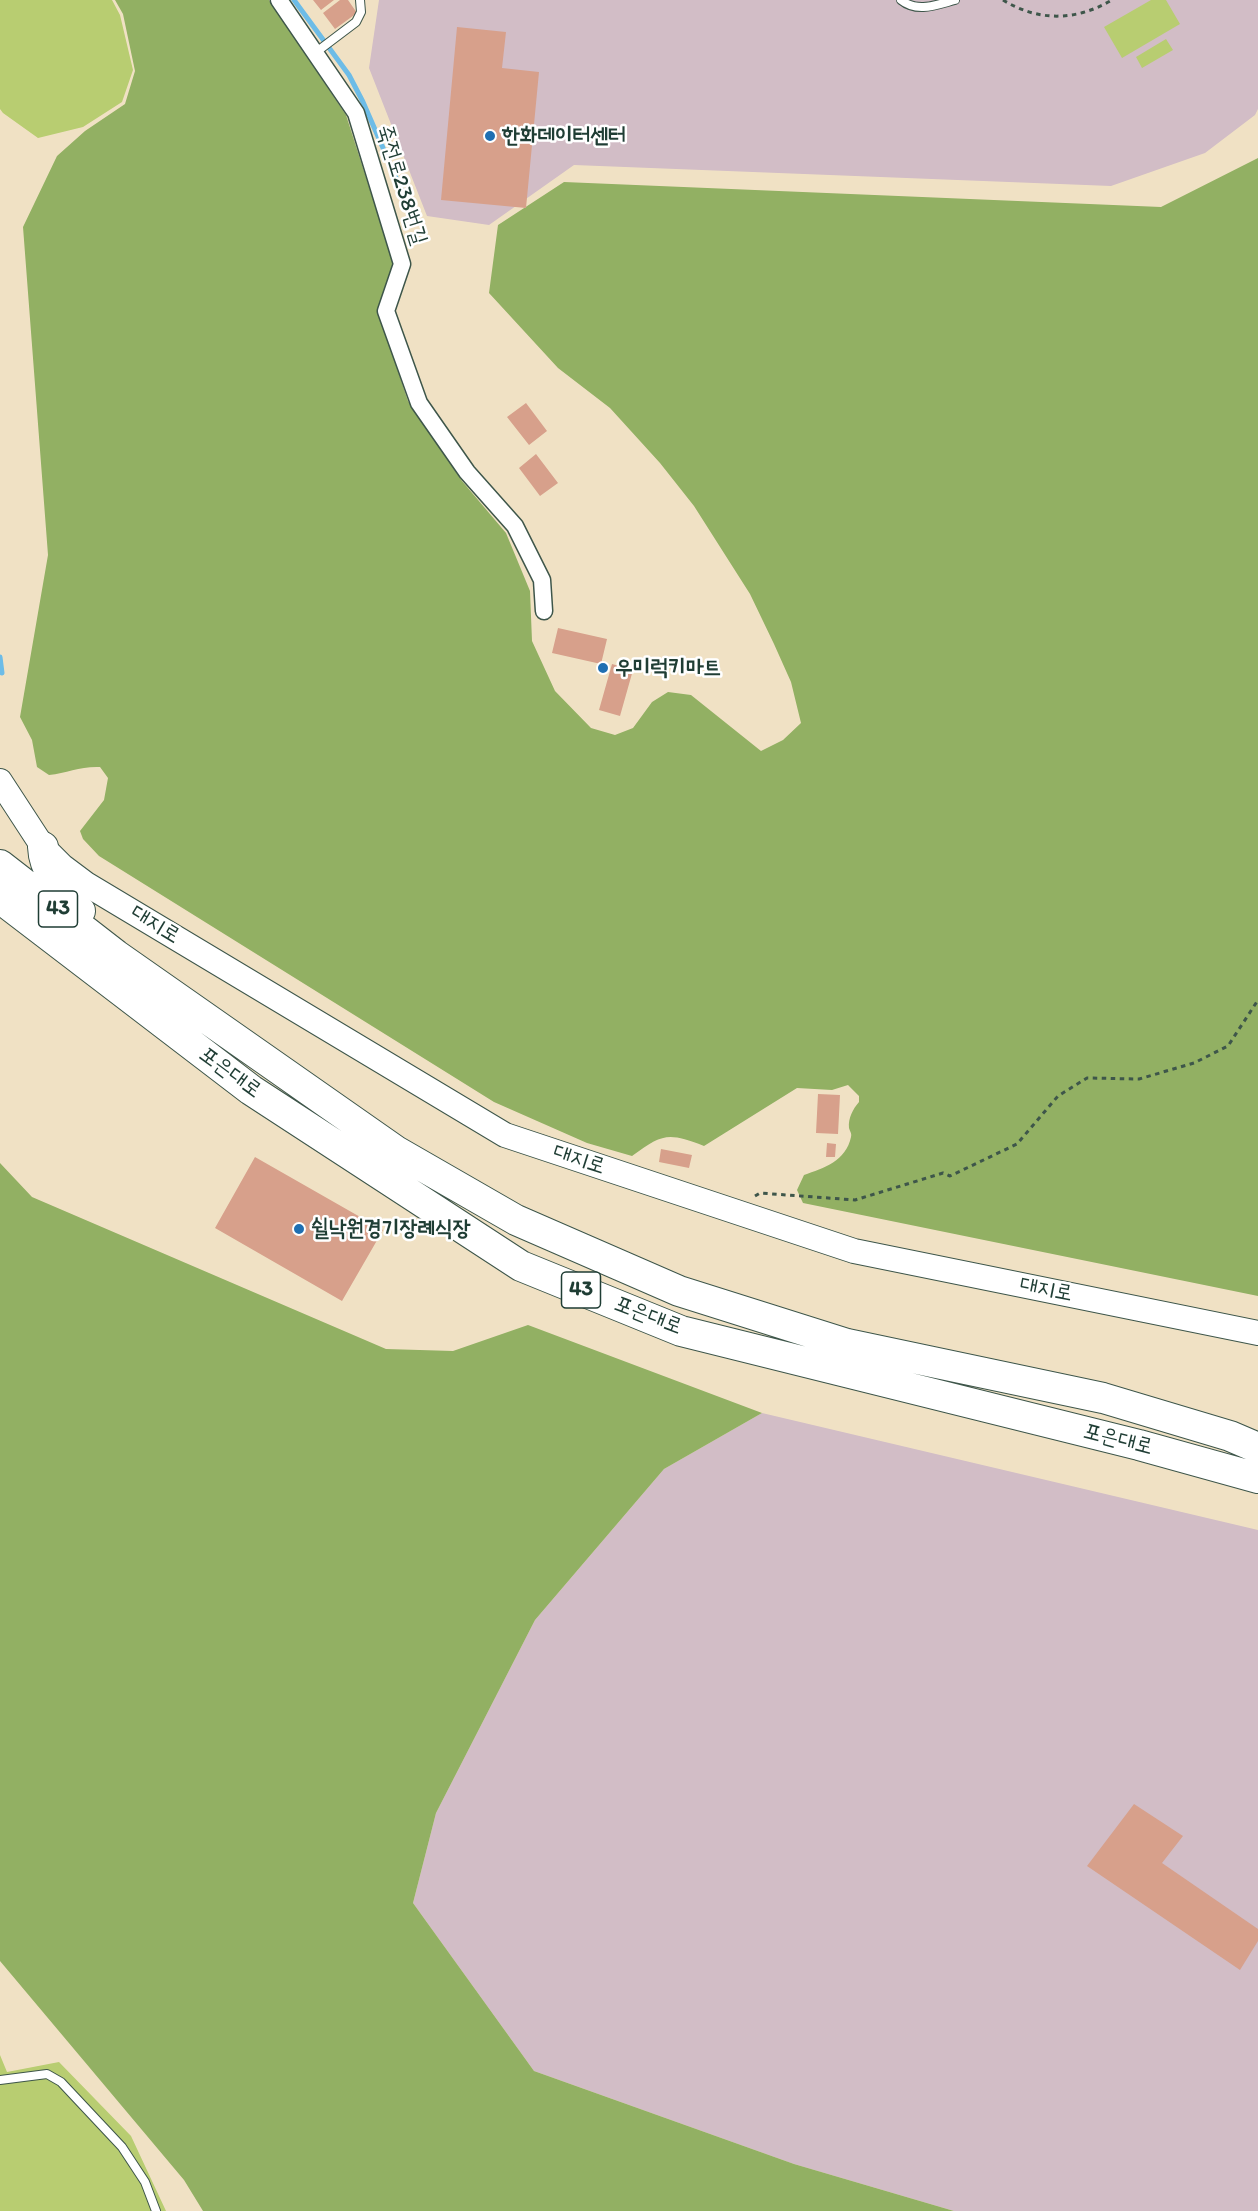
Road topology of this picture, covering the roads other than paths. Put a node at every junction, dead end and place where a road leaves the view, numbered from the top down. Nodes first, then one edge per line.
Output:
1 (279, 0) edge
2 (360, 0) edge
3 (901, 0) edge
4 (955, 0) edge
5 (315, 53) junction
6 (544, 611) dead end
7 (0, 781) edge
8 (43, 847) junction
9 (0, 865) edge
10 (0, 898) edge
11 (116, 955) junction
12 (1258, 1333) edge
13 (1258, 1448) edge
14 (1258, 1478) edge
15 (0, 2080) edge
16 (156, 2211) edge

1 - 5 street, 죽전로238번길
2 - 5 lane
3 - 4 lane
5 - 6 street, 죽전로238번길
7 - 8 main road, 대지로
8 - 11 highway
8 - 12 main road, 대지로
9 - 11 highway, 포은대로 / 43
10 - 14 highway, 포은대로 / 43
11 - 13 highway, 포은대로 / 43
15 - 16 lane

